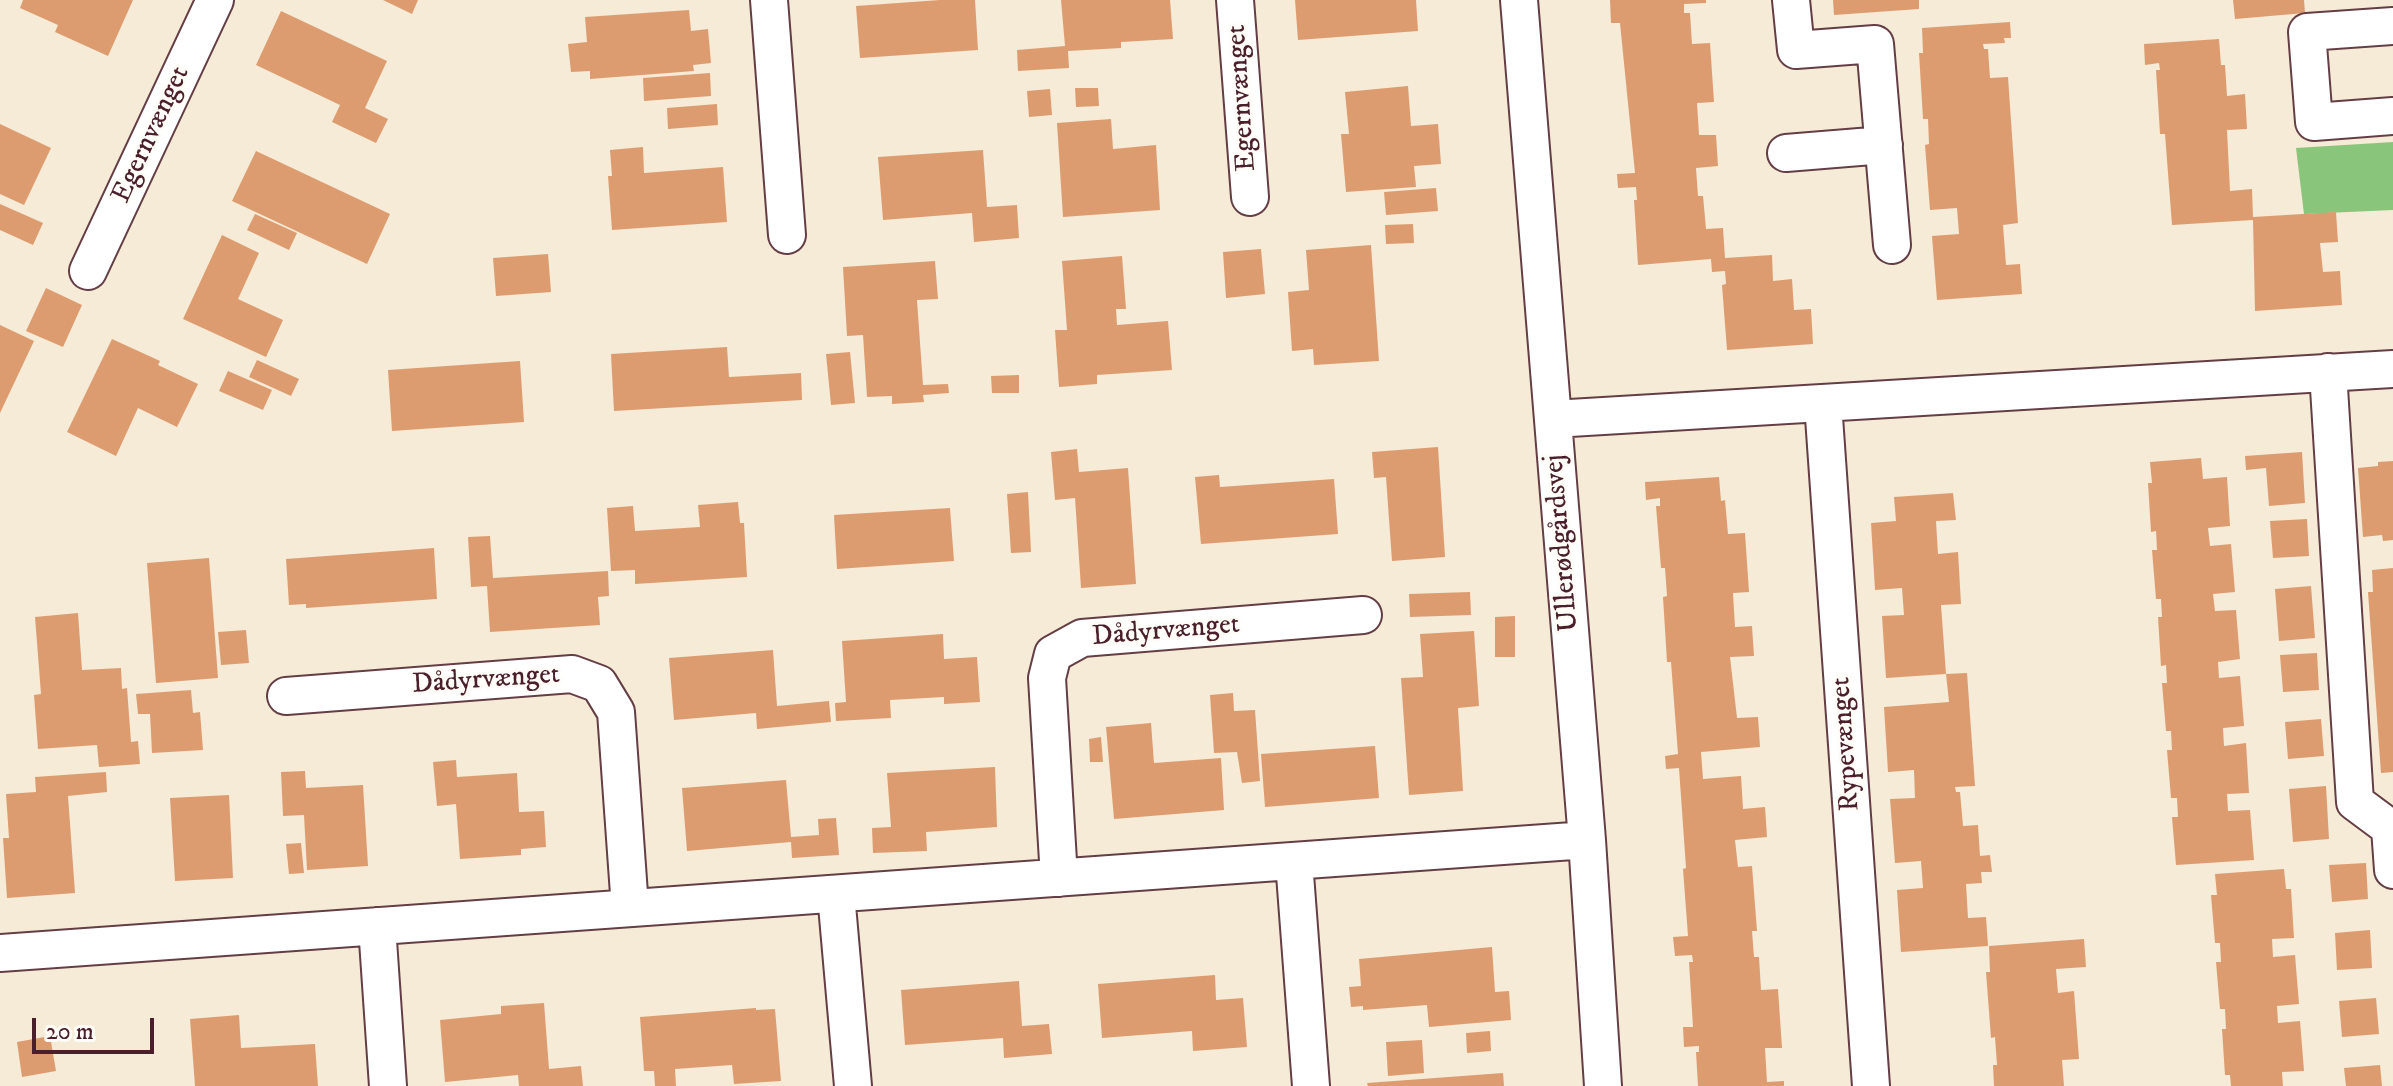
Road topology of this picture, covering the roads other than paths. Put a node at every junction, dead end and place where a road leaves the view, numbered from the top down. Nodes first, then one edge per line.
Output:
1 (215, 0) edge
2 (769, 0) edge
3 (1235, 0) edge
4 (1519, 0) edge
5 (1791, 0) edge
6 (2393, 26) edge
7 (2393, 116) edge
8 (1884, 145) junction
9 (1786, 153) dead end
10 (1250, 197) dead end
11 (787, 235) dead end
12 (1892, 245) dead end
13 (88, 271) dead end
14 (2393, 369) edge
15 (2328, 372) junction
16 (1823, 403) junction
17 (1553, 419) junction
18 (1363, 615) dead end
19 (286, 696) dead end
20 (1587, 840) junction
21 (1294, 861) junction
22 (2393, 870) edge
23 (1059, 878) junction
24 (836, 894) junction
25 (630, 908) junction
26 (377, 926) junction
27 (0, 953) edge
28 (388, 1086) edge
29 (853, 1086) edge
30 (1311, 1086) edge
31 (1603, 1086) edge
32 (1871, 1086) edge

1 - 13 street, Egernvænget
2 - 11 street
3 - 10 street, Egernvænget
4 - 17 street, Ullerødgårdsvej
5 - 8 street
6 - 7 street
8 - 9 street
8 - 12 street
14 - 15 street
15 - 16 street
15 - 22 street
16 - 17 street
16 - 32 street, Rypevænget
17 - 20 street, Ullerødgårdsvej
18 - 23 street, Dådyrvænget
19 - 25 street, Dådyrvænget
20 - 21 street
20 - 31 street, Ullerødgårdsvej
21 - 23 street
21 - 30 street
23 - 24 street
24 - 25 street
24 - 29 street
25 - 26 street
26 - 27 street
26 - 28 street

